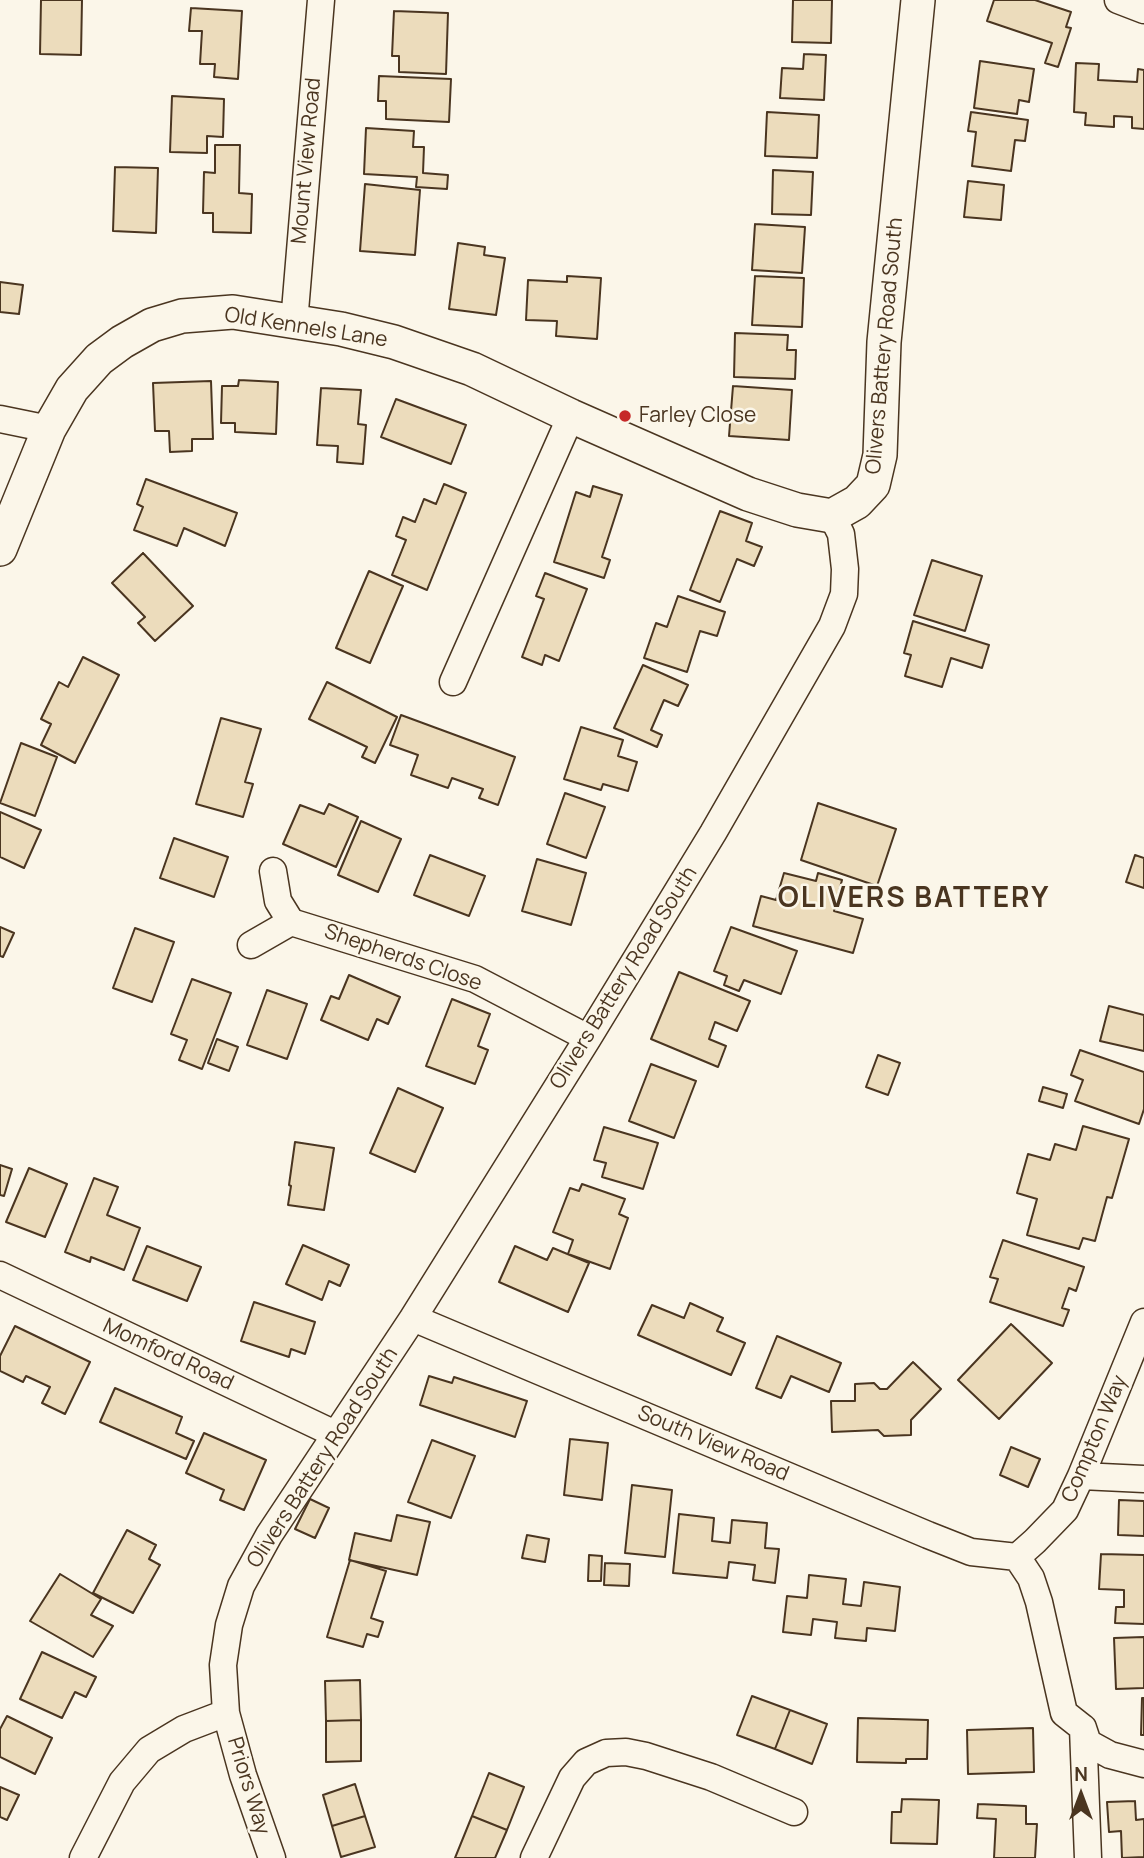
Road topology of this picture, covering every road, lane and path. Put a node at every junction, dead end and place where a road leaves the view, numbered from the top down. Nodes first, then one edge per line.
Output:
1 (321, 0) edge
2 (918, 0) edge
3 (1118, 0) edge
4 (1144, 10) edge
5 (293, 323) junction
6 (571, 416) junction
7 (0, 419) edge
8 (49, 429) junction
9 (832, 516) junction
10 (0, 549) edge
11 (453, 682) dead end
12 (273, 872) dead end
13 (291, 922) junction
14 (251, 945) dead end
15 (589, 1038) junction
16 (0, 1275) edge
17 (413, 1318) junction
18 (1144, 1322) edge
19 (335, 1434) junction
20 (1081, 1476) junction
21 (1144, 1479) edge
22 (1017, 1557) junction
23 (226, 1713) junction
24 (1083, 1728) junction
25 (1144, 1764) edge
26 (794, 1812) dead end
27 (83, 1858) edge
28 (272, 1858) edge
29 (534, 1858) edge
30 (1088, 1858) edge

1 - 5 street, Mount View Road
2 - 9 street, Olivers Battery Road South
3 - 4 street
5 - 6 street, Old Kennels Lane
5 - 8 street, Old Kennels Lane
6 - 9 street, Old Kennels Lane
6 - 11 street
7 - 8 street
8 - 10 street, Old Kennels Lane
9 - 15 street, Olivers Battery Road South
12 - 13 street
13 - 14 street
13 - 15 street, Shepherds Close
15 - 17 street, Olivers Battery Road South
16 - 19 street, Momford Road
17 - 19 street, Olivers Battery Road South
17 - 22 street, South View Road
18 - 20 street, Compton Way
19 - 23 street, Olivers Battery Road South
20 - 21 street
20 - 22 street, Compton Way
22 - 24 street
23 - 27 street
23 - 28 street, Priors Way
24 - 25 street
24 - 30 street
26 - 29 street

